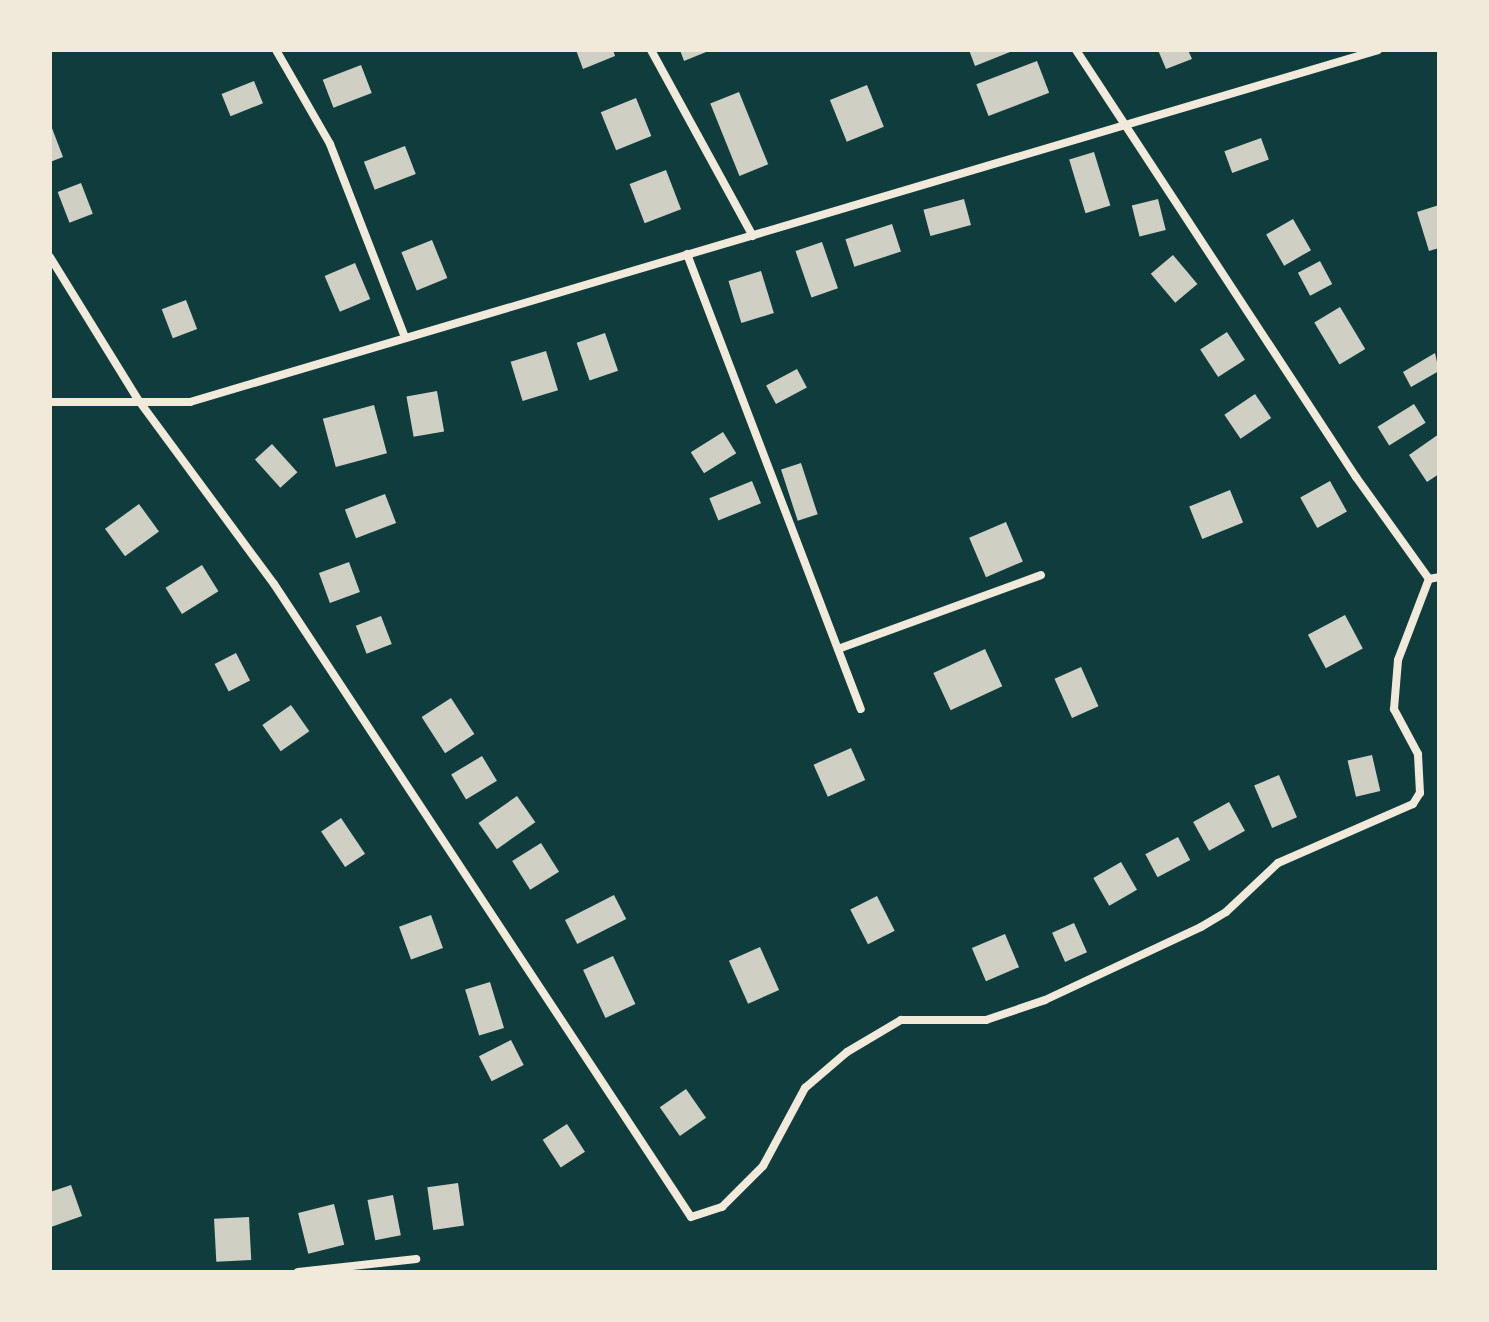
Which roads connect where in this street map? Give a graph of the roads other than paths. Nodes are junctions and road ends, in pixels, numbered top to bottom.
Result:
1 (276, 50) edge
2 (651, 50) edge
3 (1076, 50) edge
4 (1378, 50) edge
5 (1125, 125) junction
6 (753, 236) junction
7 (687, 254) junction
8 (50, 257) edge
9 (405, 337) junction
10 (139, 401) junction
11 (50, 402) edge
12 (1041, 575) dead end
13 (1434, 578) edge
14 (838, 649) junction
15 (861, 709) dead end
16 (416, 1259) dead end
17 (298, 1272) edge

1 - 9 street
2 - 6 street
3 - 5 street
4 - 5 street
5 - 6 street
5 - 13 street
6 - 7 street
7 - 9 street
7 - 14 street
8 - 10 street
9 - 10 street
10 - 11 street
10 - 13 street
12 - 14 street
14 - 15 street
16 - 17 street

